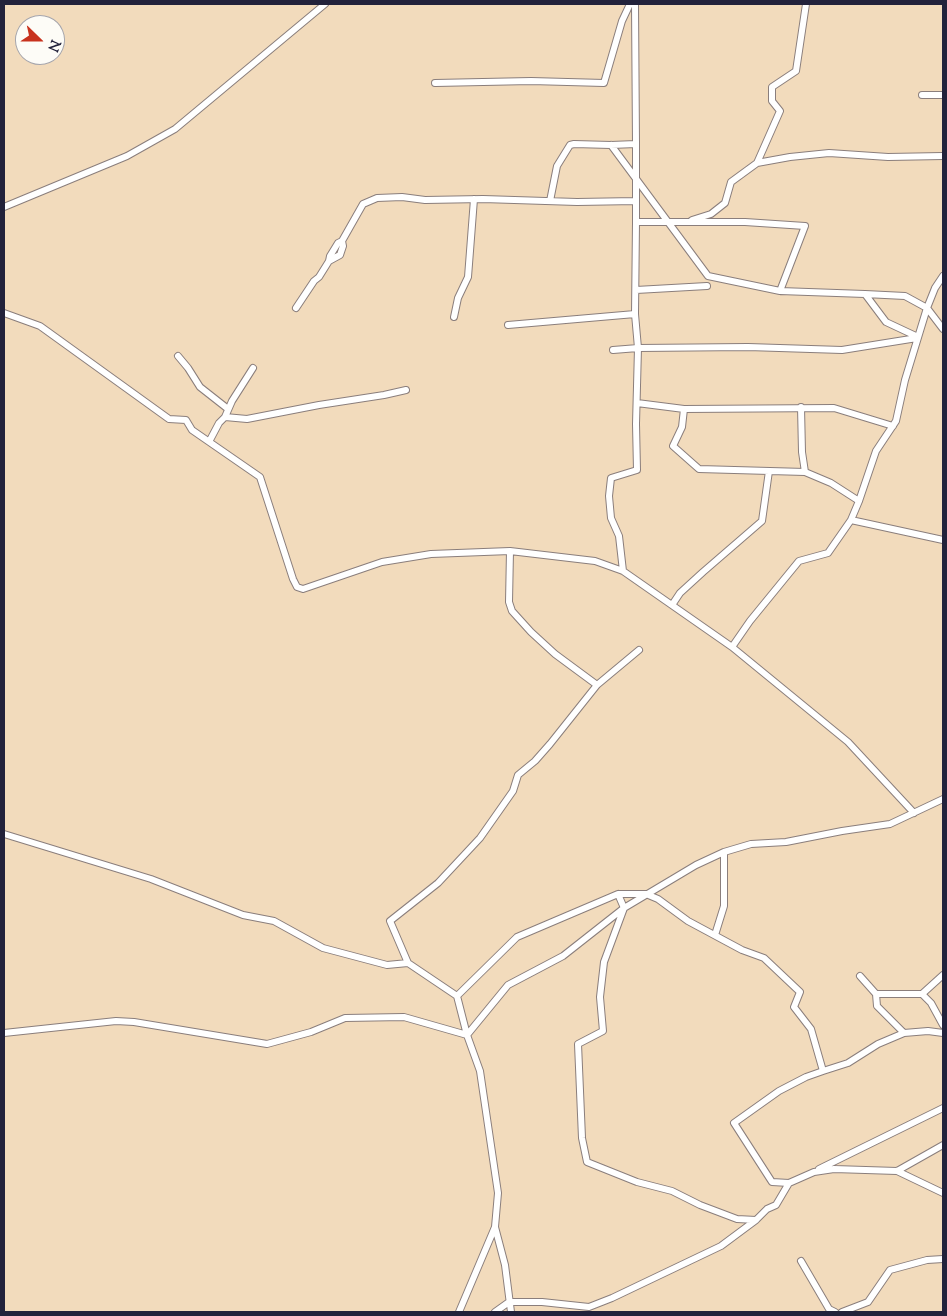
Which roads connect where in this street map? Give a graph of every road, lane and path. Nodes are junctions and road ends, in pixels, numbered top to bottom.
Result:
1 (325, 4) edge
2 (630, 4) edge
3 (635, 4) edge
4 (806, 4) edge
5 (435, 83) dead end
6 (922, 95) dead end
7 (943, 96) edge
8 (636, 144) junction
9 (612, 145) junction
10 (943, 156) edge
11 (757, 163) junction
12 (635, 177) junction
13 (474, 199) junction
14 (550, 201) junction
15 (636, 201) junction
16 (4, 207) edge
17 (668, 221) junction
18 (636, 222) junction
19 (686, 222) junction
20 (943, 276) edge
21 (707, 286) dead end
22 (636, 290) junction
23 (780, 291) junction
24 (865, 294) junction
25 (296, 308) dead end
26 (927, 308) junction
27 (4, 313) edge
28 (635, 314) junction
29 (454, 317) dead end
30 (508, 325) dead end
31 (943, 329) edge
32 (918, 337) junction
33 (638, 348) junction
34 (613, 350) dead end
35 (178, 356) dead end
36 (253, 368) dead end
37 (406, 390) dead end
38 (637, 403) junction
39 (800, 407) junction
40 (228, 409) junction
41 (684, 409) junction
42 (225, 417) junction
43 (893, 426) junction
44 (210, 440) junction
45 (769, 471) junction
46 (805, 472) junction
47 (859, 501) junction
48 (851, 520) junction
49 (943, 540) edge
50 (510, 551) junction
51 (624, 571) junction
52 (672, 605) junction
53 (732, 647) junction
54 (639, 650) dead end
55 (597, 685) junction
56 (943, 799) edge
57 (914, 813) junction
58 (4, 834) edge
59 (724, 852) junction
60 (618, 894) junction
61 (646, 894) junction
62 (624, 908) junction
63 (715, 935) junction
64 (408, 963) junction
65 (943, 975) edge
66 (860, 976) dead end
67 (876, 994) junction
68 (922, 994) junction
69 (457, 996) junction
70 (943, 1025) edge
71 (943, 1032) edge
72 (4, 1033) edge
73 (904, 1033) junction
74 (467, 1035) junction
75 (823, 1071) junction
76 (943, 1108) edge
77 (943, 1145) edge
78 (897, 1171) junction
79 (814, 1172) junction
80 (789, 1183) junction
81 (942, 1192) edge
82 (756, 1220) junction
83 (495, 1228) junction
84 (943, 1259) edge
85 (801, 1262) dead end
86 (509, 1302) junction
87 (459, 1312) edge
88 (494, 1312) edge
89 (511, 1312) edge
90 (836, 1312) edge
91 (842, 1312) edge

1 - 16 street
2 - 5 street
3 - 8 street
4 - 11 street
6 - 7 street
8 - 9 street
8 - 12 street
9 - 12 street
9 - 14 street
10 - 11 street
11 - 19 street
12 - 15 street
12 - 17 street
13 - 14 street
13 - 25 street
13 - 29 street
14 - 15 street
15 - 18 street
17 - 18 street
17 - 19 street
17 - 23 street
18 - 22 street
19 - 23 street
20 - 26 street
21 - 22 street
22 - 28 street
23 - 24 street
24 - 26 street
24 - 32 street
26 - 31 street
26 - 32 street
27 - 44 street
28 - 30 street
28 - 33 street
32 - 33 street
32 - 43 street
33 - 34 street
33 - 38 street
35 - 40 street
36 - 40 street
37 - 42 street
38 - 41 street
38 - 51 street
39 - 41 street
39 - 43 street
39 - 46 street
40 - 42 street
41 - 45 street
42 - 44 street
43 - 47 street
44 - 50 street
45 - 46 street
45 - 52 street
46 - 47 street
47 - 48 street
48 - 49 street
48 - 53 street
50 - 51 street
50 - 55 street
51 - 52 street
52 - 53 street
53 - 57 street
54 - 55 street
55 - 64 street
56 - 57 street
57 - 59 street
58 - 64 street
59 - 61 street
59 - 63 street
60 - 61 street
60 - 62 street
60 - 69 street
61 - 62 street
61 - 63 street
62 - 74 street
62 - 82 street
63 - 75 street
64 - 69 street
65 - 68 street
66 - 67 street
67 - 68 street
67 - 73 street
68 - 70 street
69 - 74 street
71 - 73 street
72 - 74 street
73 - 75 street
74 - 83 street
75 - 80 street
76 - 79 street
77 - 78 street
78 - 79 street
78 - 81 street
79 - 80 street
80 - 82 street
82 - 86 street
83 - 86 street
83 - 87 street
84 - 91 street
85 - 90 street
86 - 88 street
86 - 89 street

